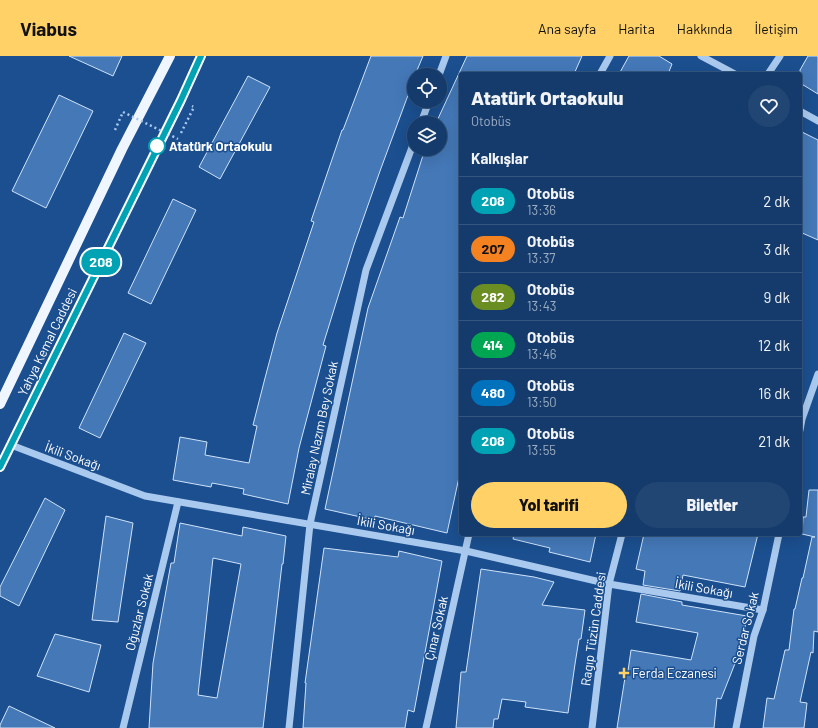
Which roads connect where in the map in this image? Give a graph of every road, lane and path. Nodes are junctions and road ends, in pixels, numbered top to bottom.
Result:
1 (170, 56) edge
2 (201, 56) edge
3 (446, 56) edge
4 (610, 56) edge
5 (702, 56) edge
6 (780, 56) edge
7 (442, 68) edge
8 (601, 72) edge
9 (731, 72) edge
10 (769, 72) edge
11 (194, 107) dead end
12 (802, 111) edge
13 (818, 121) edge
14 (112, 136) dead end
15 (409, 156) edge
16 (818, 374) edge
17 (0, 404) edge
18 (802, 419) edge
19 (11, 445) junction
20 (0, 467) edge
21 (178, 502) junction
22 (310, 524) junction
23 (469, 536) edge
24 (621, 536) edge
25 (779, 536) edge
26 (466, 551) junction
27 (609, 584) junction
28 (763, 610) junction
29 (123, 728) edge
30 (289, 728) edge
31 (426, 728) edge
32 (592, 728) edge
33 (736, 728) edge

1 - 17 main road, Yahya Kemal Caddesi
2 - 19 main road, Yahya Kemal Caddesi
3 - 7 street
4 - 8 street
5 - 9 street
6 - 10 street
11 - 14 path, bridge
12 - 13 street
15 - 22 street, Miralay Nazım Bey Sokak
16 - 18 street
19 - 20 main road, Yahya Kemal Caddesi
19 - 21 street, İkili Sokağı
21 - 22 street, İkili Sokağı
21 - 29 street, Oğuzlar Sokak
22 - 26 street, İkili Sokağı
22 - 30 street, Miralay Nazım Bey Sokak
23 - 26 street, Çınar Sokak
24 - 27 street, Ragıp Tüzün Caddesi
25 - 28 street, Serdar Sokak
26 - 27 street, İkili Sokağı
26 - 31 street, Çınar Sokak
27 - 28 street, İkili Sokağı
27 - 32 street, Ragıp Tüzün Caddesi
28 - 33 street, Serdar Sokak

